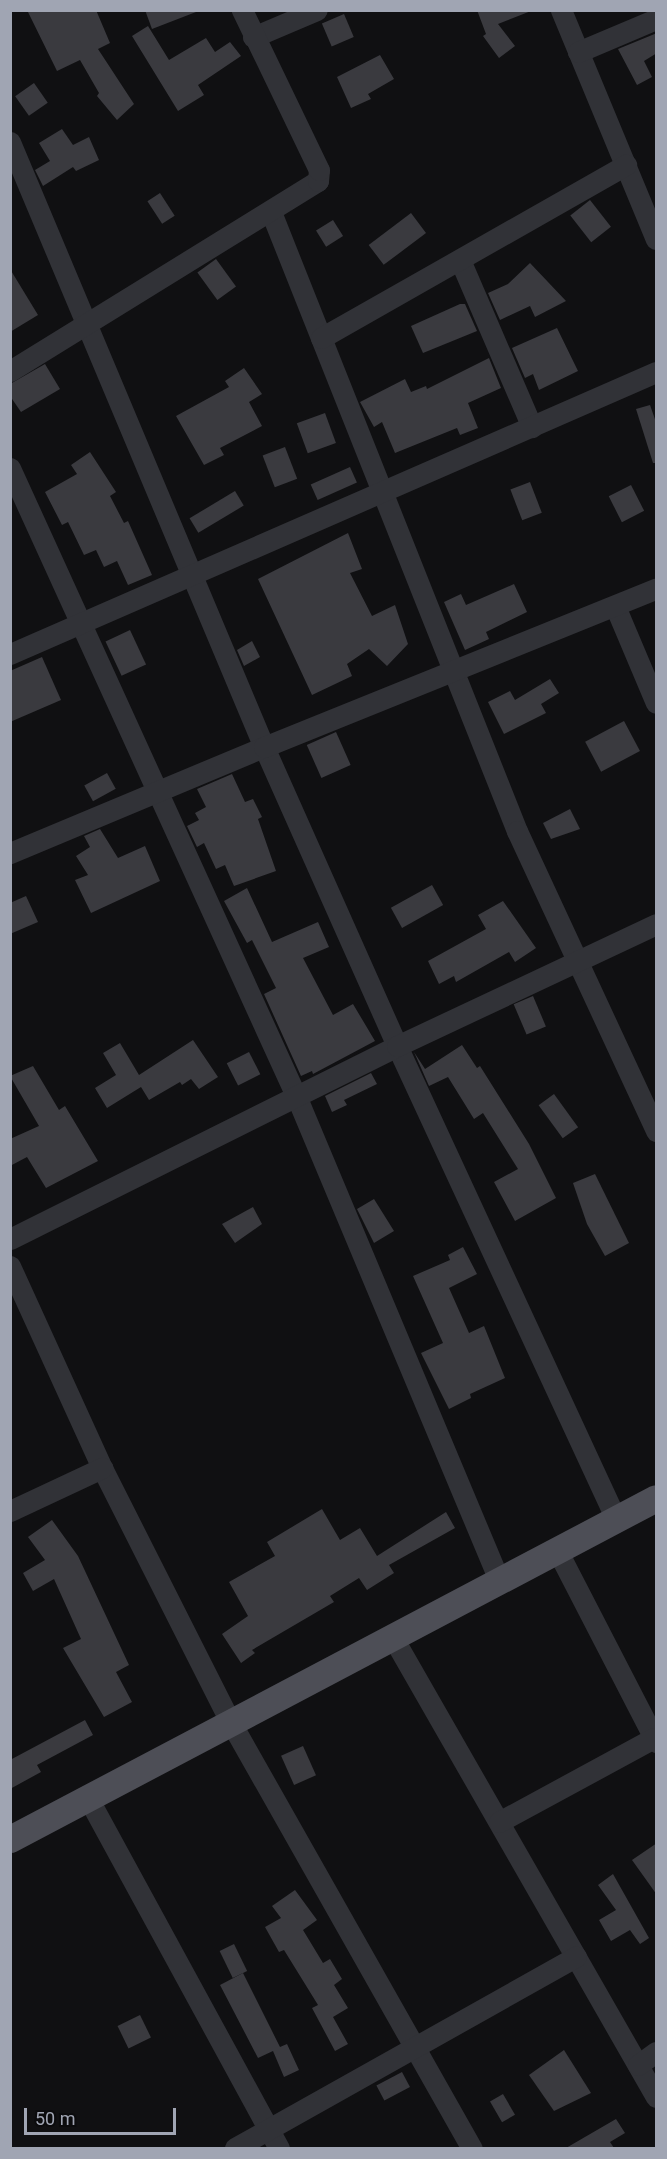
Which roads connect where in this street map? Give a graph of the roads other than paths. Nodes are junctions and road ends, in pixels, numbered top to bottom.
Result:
1 (242, 10) edge
2 (317, 10) edge
3 (561, 10) edge
4 (657, 19) edge
5 (253, 37) junction
6 (578, 52) junction
7 (10, 142) edge
8 (626, 165) junction
9 (271, 212) junction
10 (657, 240) edge
11 (460, 260) junction
12 (84, 326) junction
13 (321, 338) junction
14 (10, 371) edge
15 (657, 372) edge
16 (532, 427) junction
17 (10, 468) edge
18 (380, 492) junction
19 (191, 574) junction
20 (657, 590) edge
21 (615, 606) junction
22 (81, 623) junction
23 (10, 654) edge
24 (452, 670) junction
25 (657, 703) edge
26 (264, 747) junction
27 (159, 790) junction
28 (10, 853) edge
29 (657, 924) edge
30 (576, 963) junction
31 (397, 1046) junction
32 (297, 1098) junction
33 (657, 1131) edge
34 (10, 1239) edge
35 (10, 1266) edge
36 (102, 1468) junction
37 (657, 1498) edge
38 (10, 1511) edge
39 (616, 1520) junction
40 (557, 1550) junction
41 (499, 1580) junction
42 (392, 1636) junction
43 (230, 1721) junction
44 (655, 1740) edge
45 (88, 1798) junction
46 (499, 1822) junction
47 (10, 1839) edge
48 (576, 1957) junction
49 (416, 2050) junction
50 (657, 2052) edge
51 (638, 2065) junction
52 (657, 2097) edge
53 (274, 2139) edge
54 (235, 2148) edge
55 (472, 2148) edge

1 - 5 street
2 - 5 street
3 - 6 street
4 - 6 street
5 - 9 street
6 - 8 street
7 - 12 street
8 - 10 street
8 - 11 street
9 - 12 street
9 - 13 street
11 - 13 street
11 - 16 street
12 - 14 street
12 - 19 street
13 - 18 street
15 - 16 street
16 - 18 street
17 - 22 street
18 - 19 street
18 - 24 street
19 - 22 street
19 - 26 street
20 - 21 street
21 - 24 street
21 - 25 street
22 - 23 street
22 - 27 street
24 - 26 street
24 - 30 street
26 - 27 street
26 - 31 street
27 - 28 street
27 - 32 street
29 - 30 street
30 - 31 street
30 - 33 street
31 - 32 street
31 - 39 street
32 - 34 street
32 - 41 street
35 - 36 street
36 - 38 street
36 - 43 street
37 - 39 main road
39 - 40 main road
40 - 41 main road
40 - 44 street
41 - 42 main road
42 - 43 main road
42 - 46 street
43 - 45 main road
43 - 49 street
44 - 46 street
45 - 47 main road
45 - 53 street
46 - 48 street
48 - 49 street
48 - 51 street
49 - 53 street
49 - 55 street
50 - 51 street
51 - 52 street
53 - 54 street

